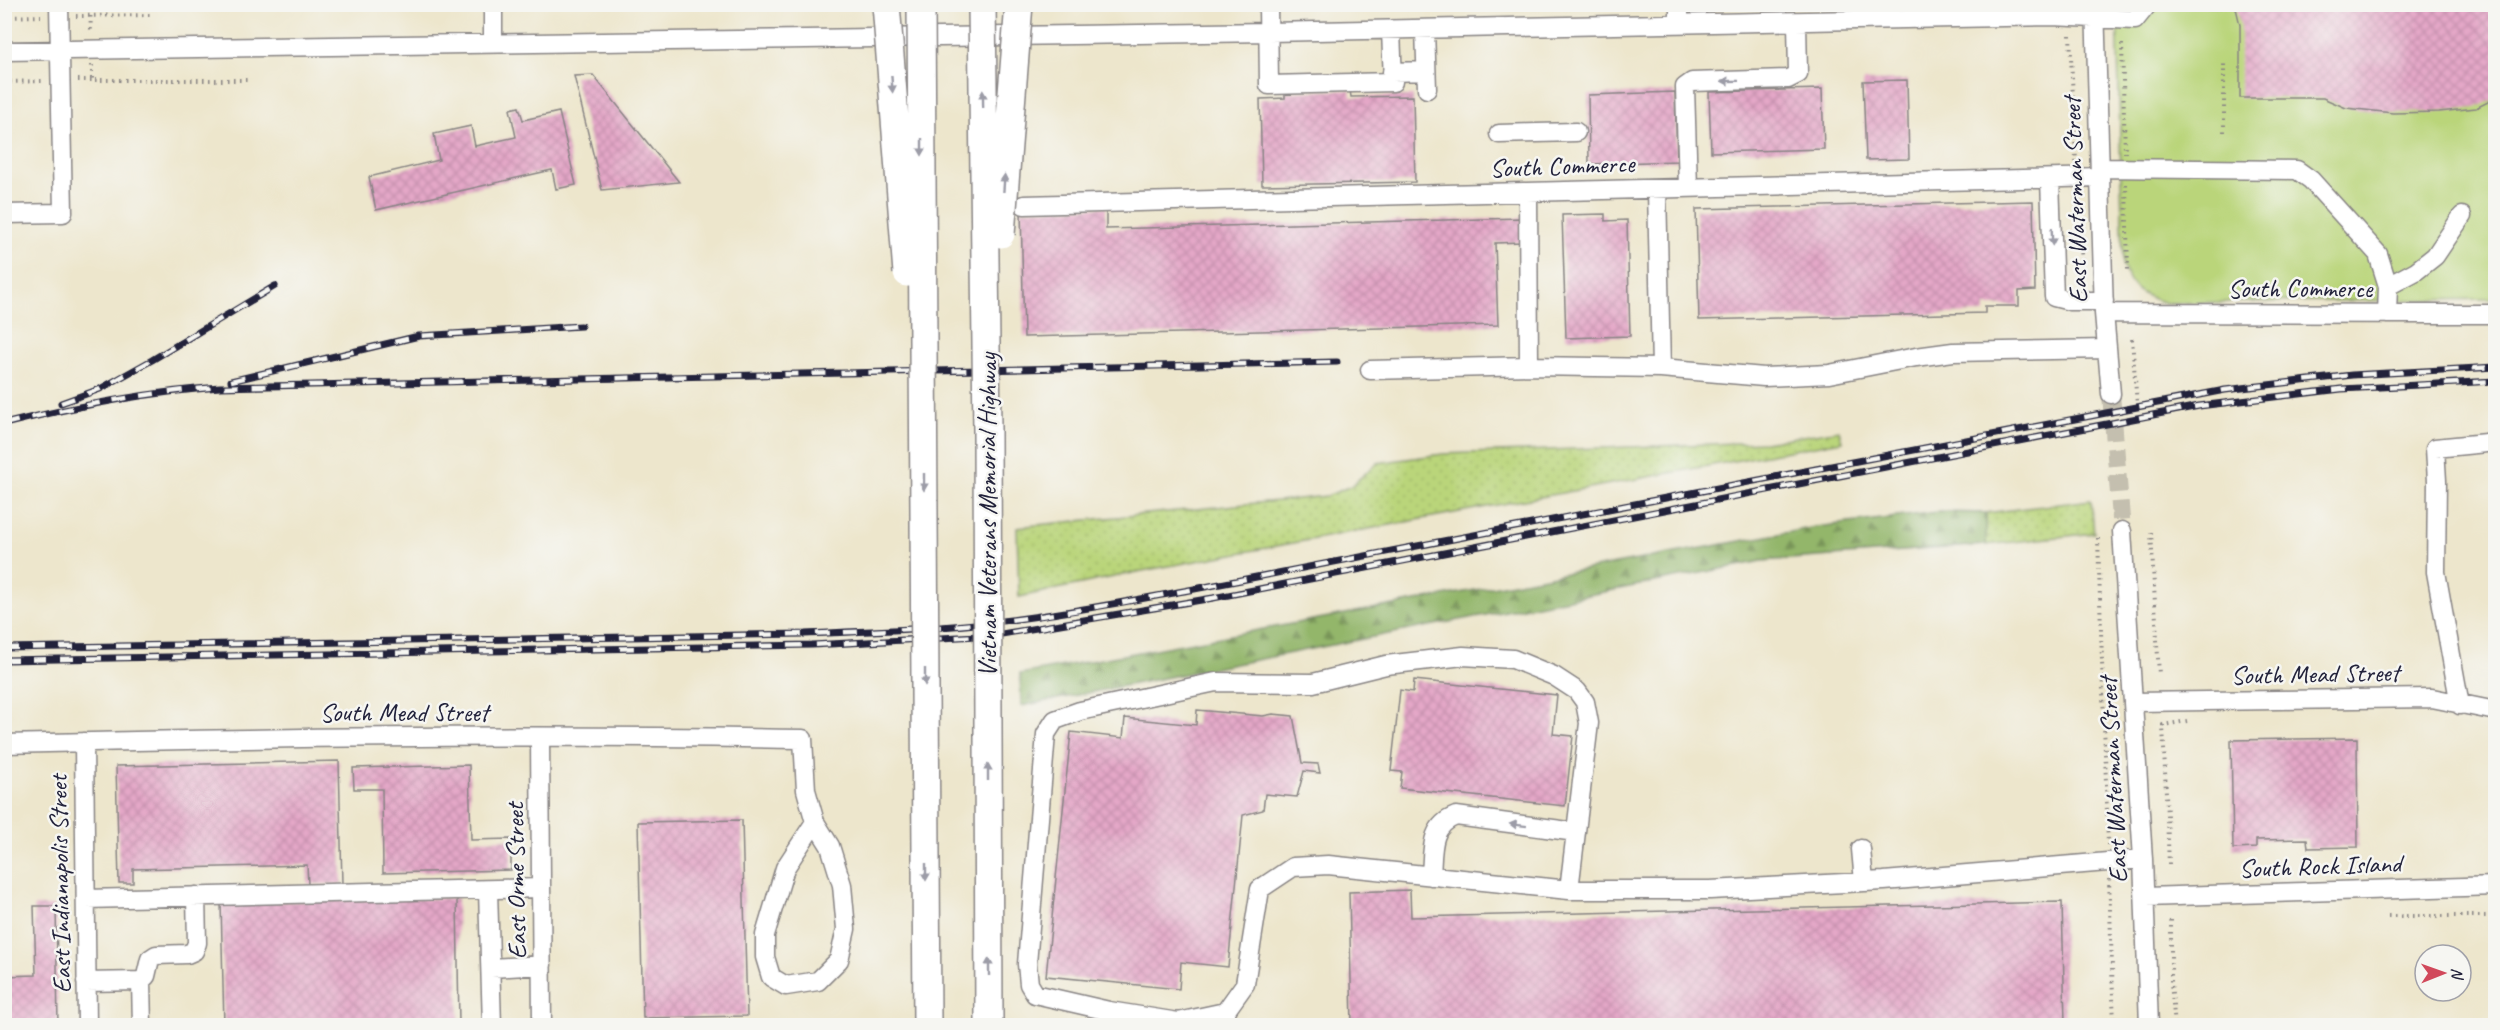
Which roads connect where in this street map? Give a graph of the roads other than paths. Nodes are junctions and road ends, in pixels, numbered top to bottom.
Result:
1 (59, 4) edge
2 (493, 4) edge
3 (886, 4) edge
4 (921, 4) edge
5 (982, 4) edge
6 (1019, 4) edge
7 (1268, 4) edge
8 (1679, 4) edge
9 (2148, 4) edge
10 (2095, 11) edge
11 (1797, 22) junction
12 (1679, 24) junction
13 (1425, 29) junction
14 (1391, 30) junction
15 (1269, 32) junction
16 (494, 44) junction
17 (4, 51) edge
18 (60, 51) junction
19 (1392, 72) junction
20 (1576, 132) dead end
21 (1499, 134) dead end
22 (2100, 173) junction
23 (2050, 179) junction
24 (1688, 188) junction
25 (1657, 189) junction
26 (1528, 192) junction
27 (1024, 205) dead end
28 (4, 214) edge
29 (2462, 216) dead end
30 (2388, 286) junction
31 (2104, 307) junction
32 (2388, 314) junction
33 (2496, 314) edge
34 (2107, 349) junction
35 (1529, 366) junction
36 (1661, 368) junction
37 (1370, 369) dead end
38 (2111, 394) tunnel mouth
39 (924, 424) junction
40 (987, 430) junction
41 (2496, 442) edge
42 (2122, 531) tunnel mouth
43 (2134, 702) junction
44 (2460, 705) junction
45 (2496, 711) edge
46 (540, 737) junction
47 (84, 742) junction
48 (4, 744) edge
49 (815, 822) junction
50 (1576, 832) junction
51 (1861, 849) dead end
52 (2143, 859) junction
53 (1431, 876) junction
54 (1864, 882) junction
55 (2496, 886) edge
56 (541, 888) junction
57 (488, 890) junction
58 (1569, 890) junction
59 (195, 896) junction
60 (2145, 897) junction
61 (86, 899) junction
62 (542, 965) junction
63 (491, 968) junction
64 (141, 981) junction
65 (86, 982) junction
66 (87, 1026) edge
67 (142, 1026) edge
68 (492, 1026) edge
69 (542, 1026) edge
70 (927, 1026) edge
71 (989, 1026) edge
72 (2150, 1026) edge

1 - 18 street
2 - 16 street
3 -> 39 highway, bridge
4 -> 39 highway, bridge
40 -> 5 highway, Vietnam Veterans Memorial Highway, bridge
40 -> 6 highway, bridge
7 - 15 street
8 - 12 street
9 - 10 street
10 - 11 street
10 - 22 street, East Waterman Street
11 - 12 street
11 -> 24 street
12 - 13 street
13 - 14 street
13 - 19 street
14 - 15 street
14 - 19 street
15 - 16 street
15 - 19 street
16 - 18 street
17 - 18 street
18 - 28 street
20 - 21 street
22 - 23 street, South Commerce
22 - 30 street, South Commerce
22 - 31 street, East Waterman Street
23 - 24 street, South Commerce
23 -> 31 street, South Commerce
24 - 25 street, South Commerce
25 - 26 street, South Commerce
25 - 36 street
26 - 27 street, South Commerce
26 - 35 street
29 - 30 street
30 - 32 street, South Commerce
31 - 32 street, South Commerce
31 - 34 street, East Waterman Street
32 - 33 street, South Commerce
34 - 36 street
34 - 38 street, East Waterman Street
35 - 36 street
35 - 37 street
39 -> 70 highway, bridge
71 -> 40 highway, Vietnam Veterans Memorial Highway, bridge
41 - 44 street
42 - 43 street, East Waterman Street
43 - 44 street, South Mead Street
43 - 52 street, East Waterman Street
44 - 45 street, South Mead Street
46 - 47 street, South Mead Street
46 - 49 street, South Mead Street
46 - 56 street, East Orme Street
47 - 48 street, South Mead Street
47 - 61 street, East Indianapolis Street
49 - 49 street
50 -> 53 street
50 - 53 street
50 - 58 street
51 - 54 street
52 - 54 street
52 - 60 street, East Waterman Street
53 - 58 street
54 - 58 street
55 - 60 street, South Rock Island
56 - 57 street
56 - 62 street, East Orme Street
57 - 59 street
57 - 63 street
59 - 61 street
59 - 64 street
60 - 72 street, East Waterman Street
61 - 65 street, East Indianapolis Street
62 - 63 street
62 - 69 street, East Orme Street
63 - 68 street
64 - 65 street
64 - 67 street
65 - 66 street, East Indianapolis Street

